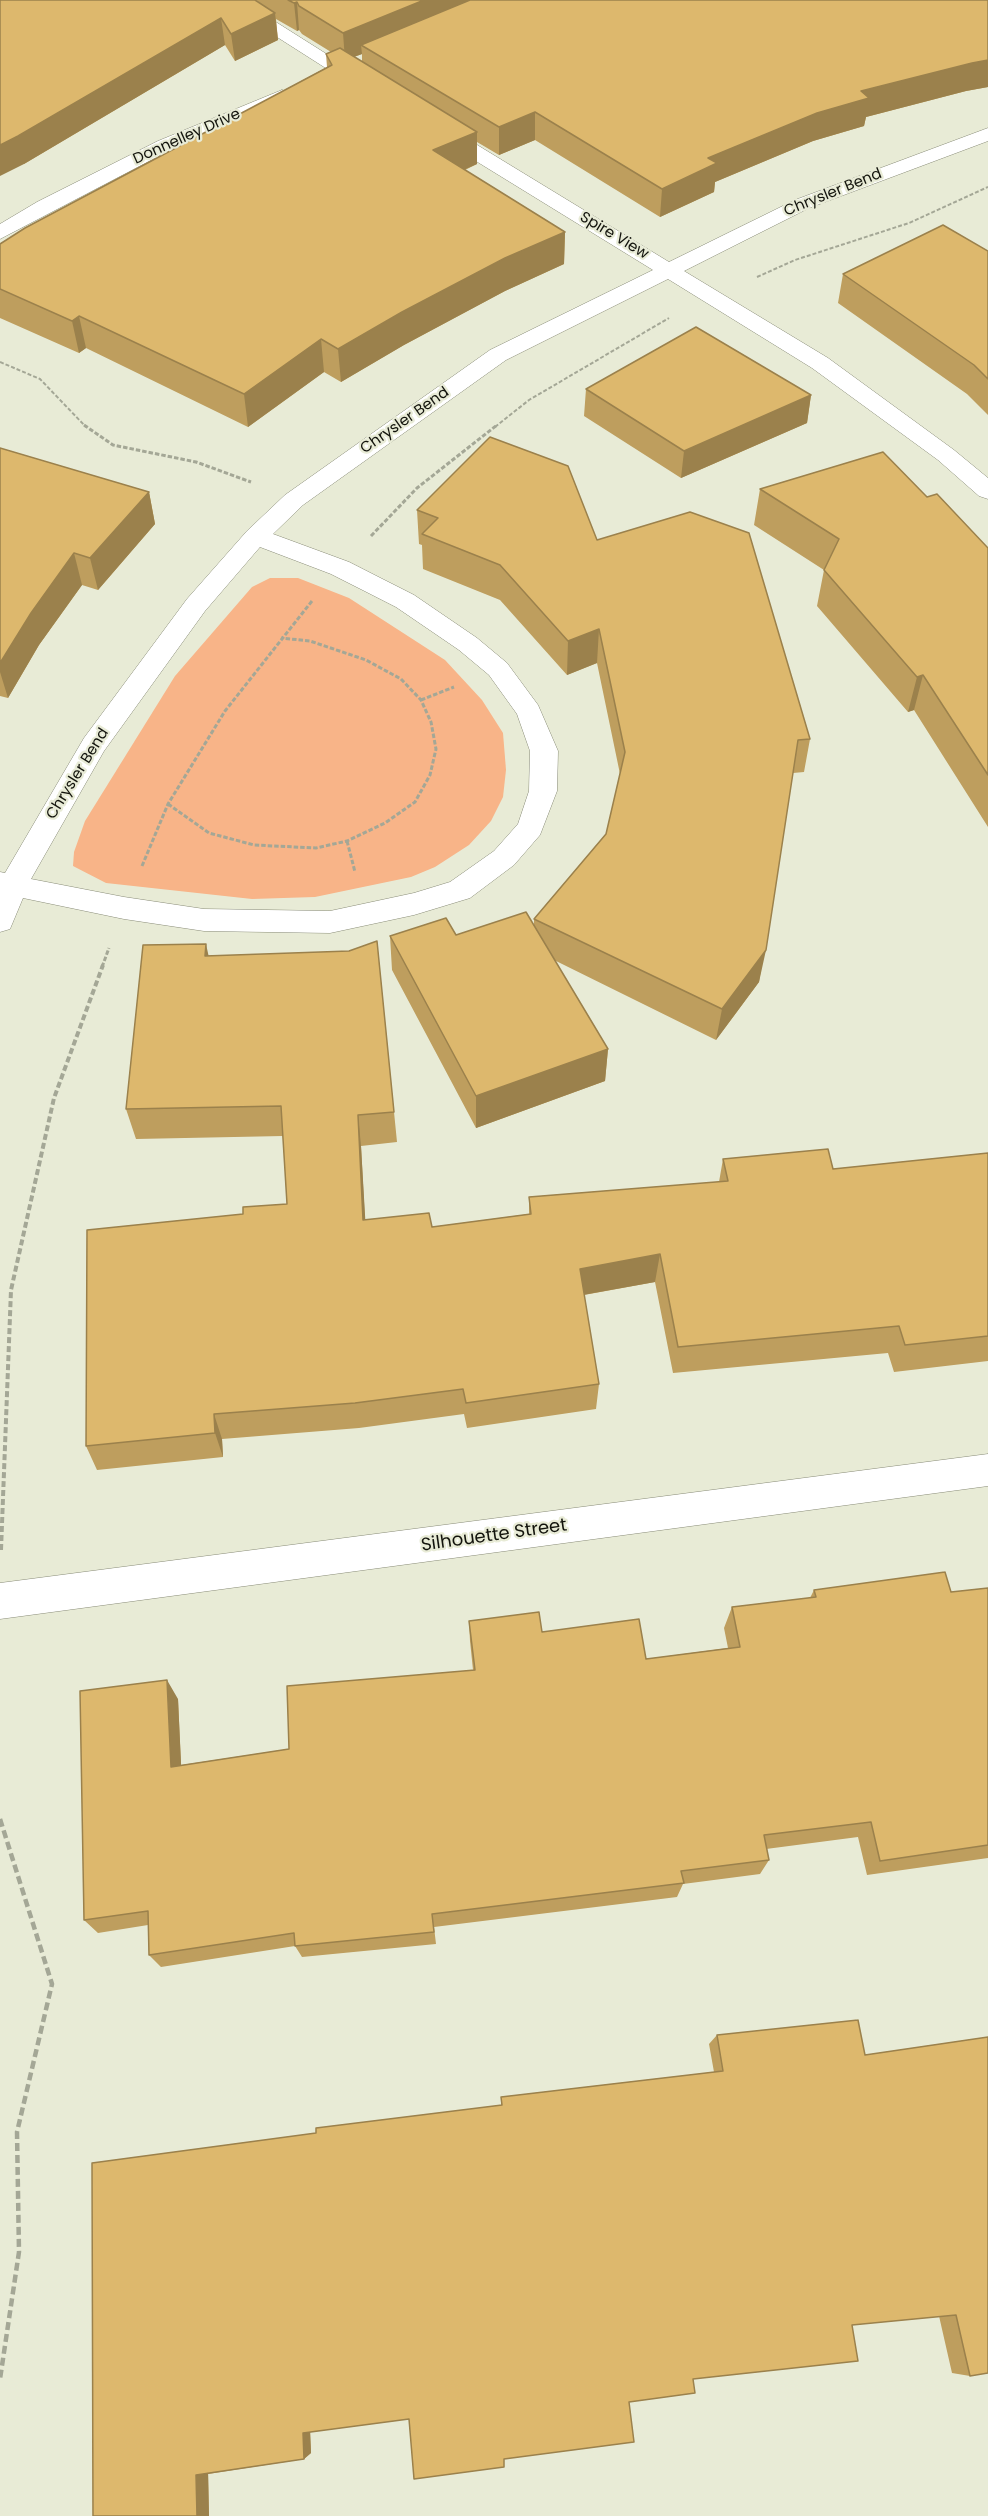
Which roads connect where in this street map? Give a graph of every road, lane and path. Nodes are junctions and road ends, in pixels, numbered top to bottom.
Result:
1 (228, 0) edge
2 (351, 67) junction
3 (321, 79) edge
4 (301, 88) edge
5 (384, 97) edge
6 (424, 121) edge
7 (988, 134) edge
8 (988, 187) edge
9 (0, 232) edge
10 (668, 269) junction
11 (752, 279) dead end
12 (675, 315) dead end
13 (0, 362) edge
14 (254, 483) dead end
15 (988, 491) edge
16 (256, 537) junction
17 (340, 568) junction
18 (281, 638) junction
19 (168, 804) junction
20 (7, 884) edge
21 (124, 908) junction
22 (0, 921) edge
23 (988, 1470) edge
24 (1, 1550) edge
25 (0, 1601) edge
26 (0, 1819) edge
27 (0, 2379) edge

1 - 2 street
2 - 3 street
2 - 5 street
4 - 9 street, Donnelley Drive
6 - 10 street, Spire View
7 - 10 street, Chrysler Bend
8 - 11 path
10 - 15 street, Spire View
10 - 16 street, Chrysler Bend
12 - 17 path
13 - 14 path
16 - 17 street
16 - 20 street, Chrysler Bend
17 - 18 path
17 - 21 street
18 - 19 path
18 - 19 path
19 - 21 path
20 - 21 street
20 - 22 street, Chrysler Bend
21 - 24 path
23 - 25 street, Silhouette Street
26 - 27 path

